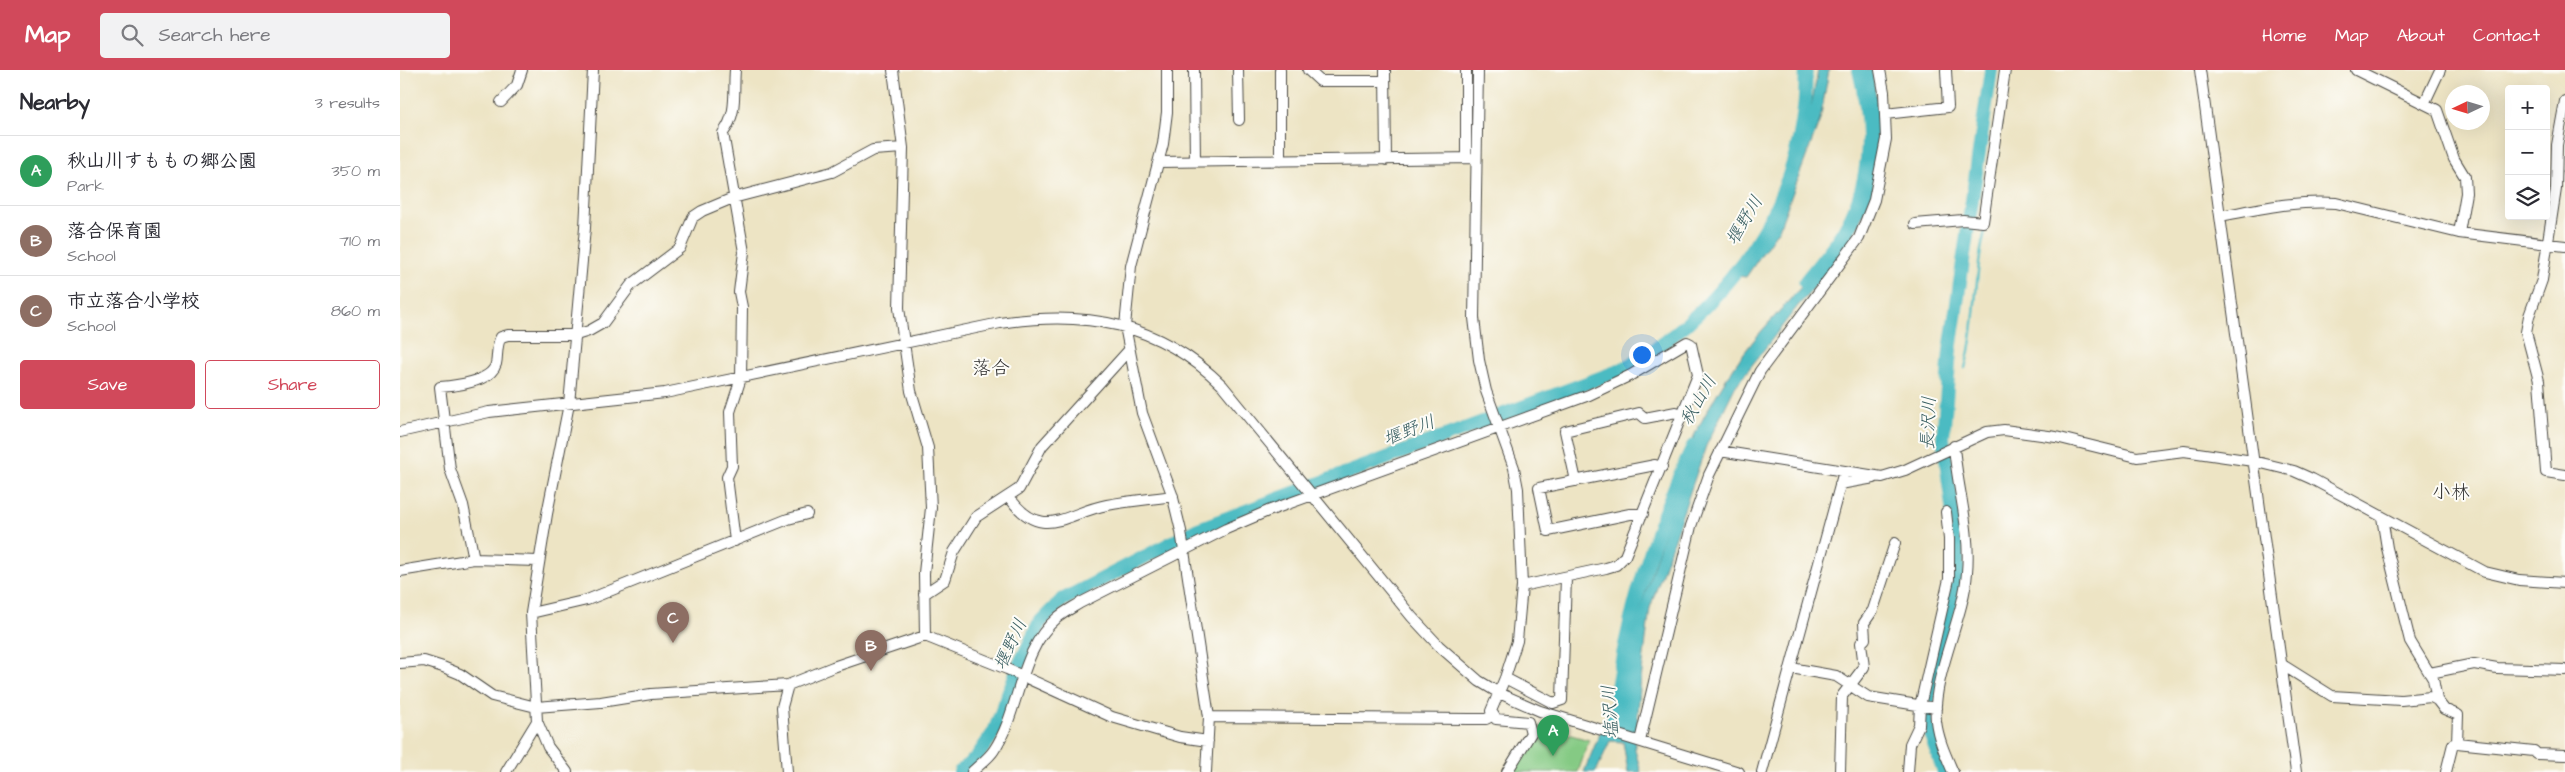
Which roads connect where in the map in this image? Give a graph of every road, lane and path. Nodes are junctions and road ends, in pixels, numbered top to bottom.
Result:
1 (522, 70) edge
2 (593, 70) edge
3 (735, 70) edge
4 (893, 70) edge
5 (1167, 70) edge
6 (1194, 70) edge
7 (1238, 70) edge
8 (1280, 70) edge
9 (1308, 70) edge
10 (1385, 70) edge
11 (1466, 70) edge
12 (1478, 70) edge
13 (1880, 70) edge
14 (1946, 70) edge
15 (2005, 70) edge
16 (2200, 70) edge
17 (2356, 70) edge
18 (2440, 70) edge
19 (1385, 81) junction
20 (2565, 101) edge
21 (501, 102) dead end
22 (2425, 102) junction
23 (1885, 114) junction
24 (1239, 120) dead end
25 (903, 148) junction
26 (1471, 158) junction
27 (1386, 160) junction
28 (1280, 161) junction
29 (1159, 162) junction
30 (1195, 162) junction
31 (733, 198) junction
32 (2220, 216) junction
33 (1915, 224) dead end
34 (2459, 234) junction
35 (2546, 245) junction
36 (2565, 246) edge
37 (1125, 326) junction
38 (576, 335) junction
39 (906, 343) junction
40 (1129, 350) junction
41 (741, 378) junction
42 (569, 404) junction
43 (1683, 414) junction
44 (445, 421) junction
45 (1498, 427) junction
46 (400, 432) edge
47 (1953, 446) junction
48 (1720, 451) junction
49 (2253, 460) junction
50 (1662, 467) junction
51 (1844, 471) junction
52 (2565, 475) edge
53 (1882, 477) junction
54 (1576, 481) junction
55 (1840, 484) junction
56 (1312, 494) junction
57 (1009, 496) junction
58 (1172, 496) junction
59 (1946, 512) dead end
60 (807, 514) dead end
61 (1643, 514) junction
62 (2382, 517) junction
63 (734, 542) junction
64 (1895, 543) dead end
65 (1183, 548) junction
66 (474, 559) junction
67 (538, 562) junction
68 (400, 571) edge
69 (1566, 577) junction
70 (2565, 583) edge
71 (1522, 586) junction
72 (924, 594) junction
73 (531, 614) junction
74 (925, 636) junction
75 (400, 663) edge
76 (2282, 664) junction
77 (1791, 668) junction
78 (2565, 670) edge
79 (2430, 673) junction
80 (1024, 676) junction
81 (1505, 678) junction
82 (1849, 684) junction
83 (788, 685) junction
84 (1499, 693) junction
85 (2437, 700) junction
86 (1921, 706) junction
87 (536, 707) junction
88 (1935, 708) junction
89 (1492, 716) junction
90 (1209, 717) junction
91 (537, 721) junction
92 (1208, 741) junction
93 (1639, 741) junction
94 (2457, 743) junction
95 (2565, 755) edge
96 (506, 772) edge
97 (567, 772) edge
98 (786, 772) edge
99 (972, 772) edge
100 (1206, 772) edge
101 (1507, 772) edge
102 (1739, 772) edge
103 (1762, 772) edge
104 (1840, 772) edge
105 (1908, 772) edge
106 (1953, 772) edge
107 (2296, 772) edge
108 (2446, 772) edge

1 - 21 street
2 - 38 street
3 - 31 street
4 - 25 street
5 - 29 street
6 - 30 street
7 - 24 street
8 - 28 street
9 - 19 street
10 - 19 street
11 - 26 street
12 - 26 street
13 - 23 street
14 - 23 street
15 - 33 street
16 - 32 street
17 - 22 street
18 - 22 street
19 - 27 street
20 - 35 street
22 - 34 street
23 - 48 street
25 - 31 street
25 - 39 street
26 - 27 street
26 - 45 street
27 - 28 street
28 - 30 street
29 - 30 street
29 - 37 street
31 - 38 street
31 - 41 street
32 - 34 street
32 - 49 street
34 - 35 street
35 - 36 street
35 - 52 street
37 - 39 street
37 - 40 street
37 - 56 street
38 - 42 street
38 - 44 street
39 - 41 street
39 - 72 street
40 - 57 street
40 - 58 street
41 - 42 street
41 - 63 street
42 - 44 street
42 - 67 street
43 - 45 street
43 - 50 street
43 - 54 street
44 - 46 street
44 - 66 street
45 - 56 street
45 - 71 street
47 - 49 street
47 - 53 street
47 - 88 street
48 - 51 street
48 - 93 street
49 - 62 street
49 - 76 street
50 - 54 street
50 - 61 street
51 - 53 street
51 - 55 street
53 - 55 street
54 - 61 street
55 - 77 street
56 - 65 street
56 - 84 street
57 - 58 street
57 - 72 street
58 - 65 street
59 - 86 street
60 - 63 street
61 - 69 street
62 - 70 street
62 - 79 street
63 - 73 street
64 - 82 street
65 - 80 street
65 - 90 street
66 - 67 street
66 - 68 street
67 - 73 street
69 - 71 street
69 - 81 street
71 - 81 street
72 - 74 street
73 - 87 street
74 - 80 street
74 - 83 street
75 - 87 street
76 - 85 street
76 - 107 street
77 - 82 street
77 - 103 street
78 - 79 street
79 - 85 street
80 - 92 street
80 - 99 street
81 - 84 street
82 - 86 street
82 - 104 street
83 - 87 street
83 - 98 street
84 - 89 street
84 - 93 street
85 - 94 street
86 - 88 street
86 - 105 street
87 - 91 street
88 - 106 street
89 - 90 street
89 - 101 street
90 - 92 street
91 - 96 street
91 - 97 street
92 - 100 street
93 - 102 street
94 - 95 street
94 - 108 street

